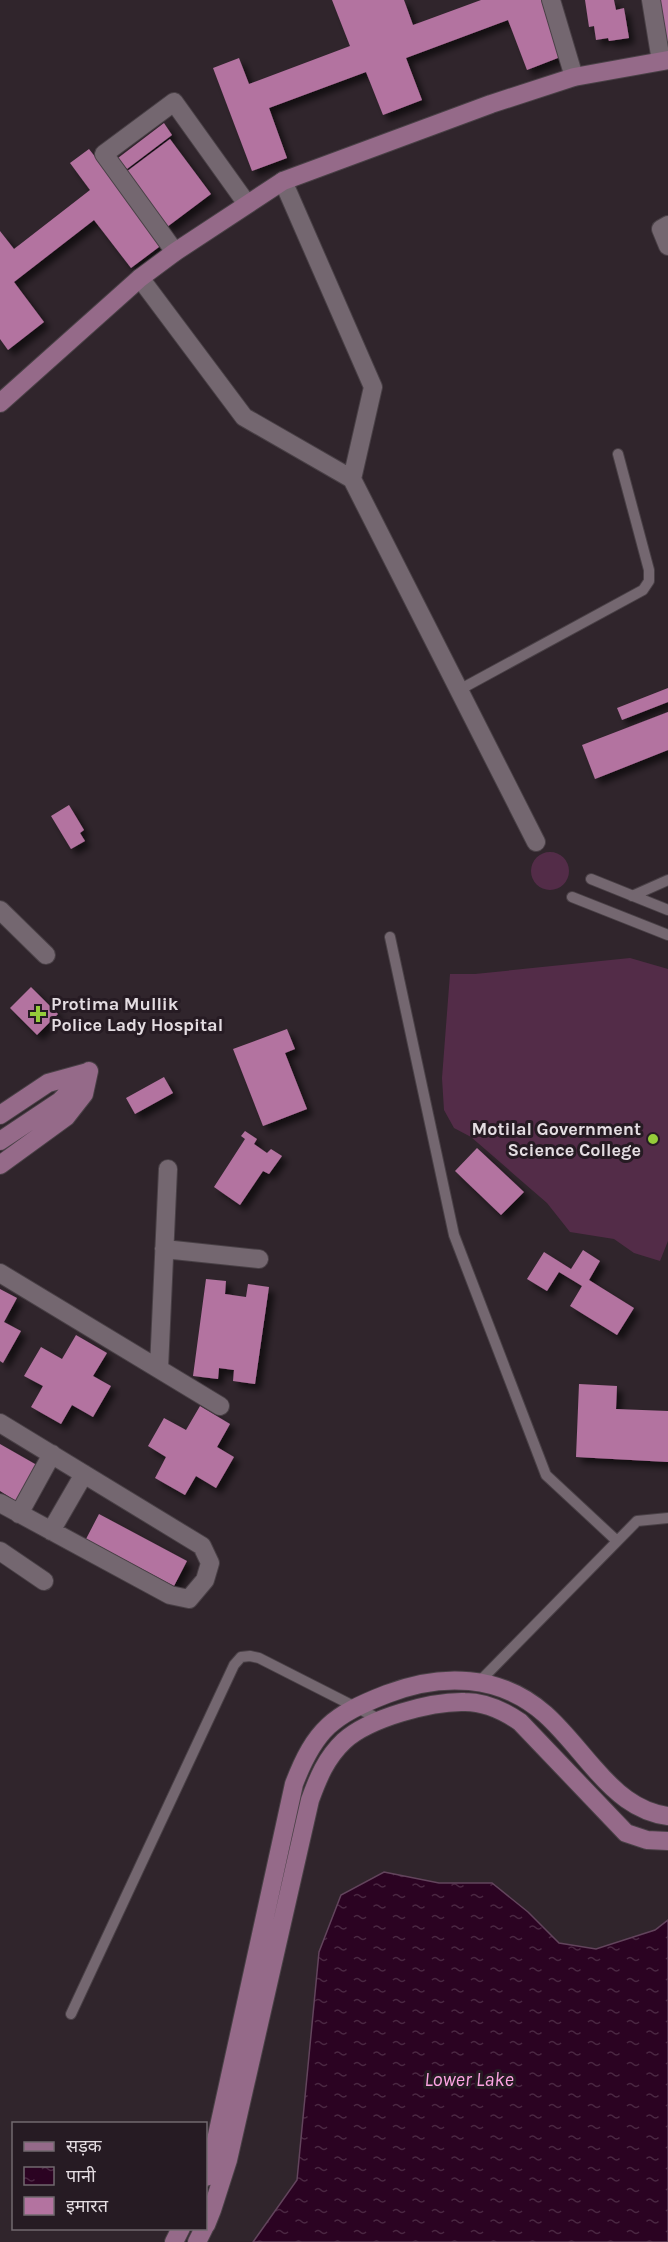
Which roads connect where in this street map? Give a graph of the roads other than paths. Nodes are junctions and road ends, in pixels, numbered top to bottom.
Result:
1 (551, 0) edge
2 (651, 0) edge
3 (664, 61) edge
4 (574, 77) junction
5 (283, 181) junction
6 (247, 204) junction
7 (668, 225) edge
8 (668, 246) edge
9 (175, 252) junction
10 (140, 278) junction
11 (0, 403) edge
12 (618, 454) dead end
13 (351, 479) junction
14 (459, 690) junction
15 (536, 842) dead end
16 (591, 879) dead end
17 (668, 880) edge
18 (632, 896) junction
19 (572, 897) dead end
20 (0, 910) edge
21 (668, 910) edge
22 (668, 935) edge
23 (390, 937) dead end
24 (46, 955) dead end
25 (89, 1071) junction
26 (37, 1089) junction
27 (0, 1097) edge
28 (0, 1115) edge
29 (0, 1141) edge
30 (0, 1165) edge
31 (168, 1169) dead end
32 (164, 1250) junction
33 (260, 1259) dead end
34 (0, 1273) edge
35 (159, 1368) junction
36 (220, 1406) dead end
37 (0, 1423) edge
38 (52, 1454) junction
39 (84, 1474) junction
40 (0, 1503) edge
41 (19, 1514) junction
42 (668, 1518) edge
43 (51, 1531) junction
44 (617, 1541) junction
45 (0, 1551) edge
46 (44, 1581) dead end
47 (479, 1682) junction
48 (354, 1707) junction
49 (382, 1720) junction
50 (668, 1816) edge
51 (668, 1841) edge
52 (71, 2014) dead end
53 (207, 2174) edge
54 (207, 2223) edge

1 - 4 street
2 - 3 street
3 - 4 street
4 - 5 street
5 - 6 street
5 - 13 street
6 - 9 street
6 - 9 street
7 - 8 street
9 - 10 street
10 - 11 street
10 - 13 street
12 - 14 lane
13 - 14 street
14 - 15 street
16 - 18 lane
17 - 18 lane
18 - 21 lane
19 - 22 lane
20 - 24 street
23 - 44 lane
25 - 26 street
25 - 29 street
25 - 30 street
26 - 27 street
26 - 28 street
31 - 32 street
32 - 33 street
32 - 35 street
34 - 35 street
35 - 36 street
37 - 38 street
38 - 39 street
38 - 41 street
39 - 43 street
39 - 43 street
40 - 41 street
41 - 43 street
42 - 44 lane
44 - 47 lane
45 - 46 street
47 - 48 street
47 - 50 street
48 - 49 lane
48 - 52 lane
48 - 53 street
49 - 51 street
49 - 54 street

